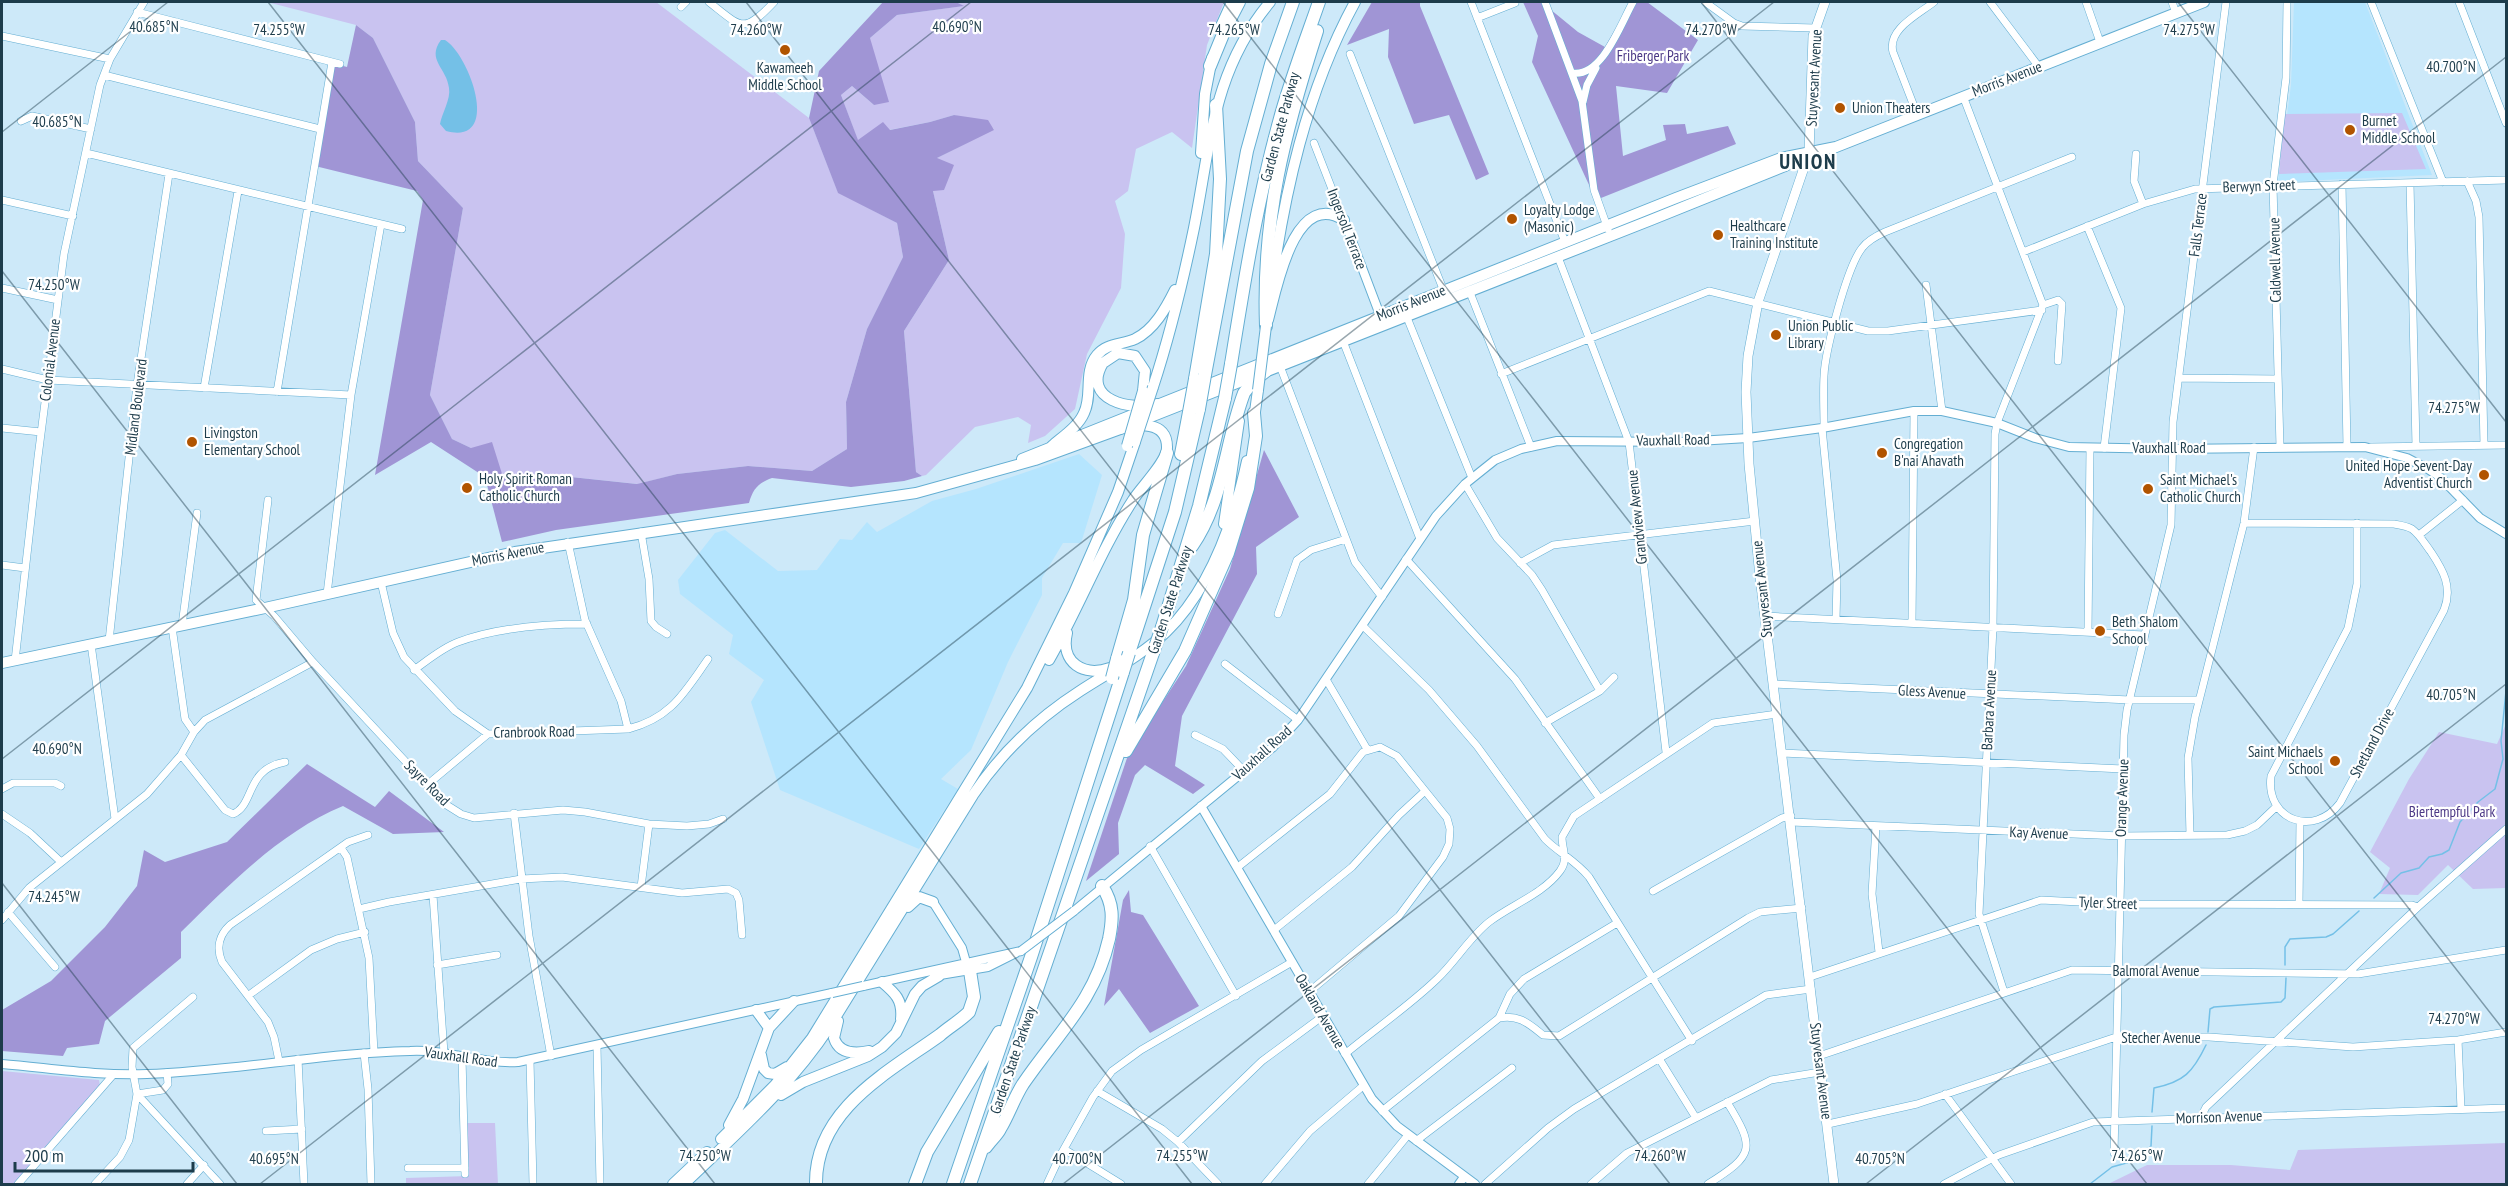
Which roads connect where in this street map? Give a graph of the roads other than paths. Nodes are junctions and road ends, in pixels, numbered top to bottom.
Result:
1 (144, 2) edge
2 (709, 2) edge
3 (774, 2) edge
4 (1232, 2) edge
5 (1239, 2) edge
6 (1270, 2) edge
7 (1293, 2) edge
8 (1320, 2) edge
9 (1325, 2) edge
10 (1355, 2) edge
11 (1471, 2) edge
12 (1545, 2) edge
13 (1633, 2) edge
14 (1708, 2) edge
15 (1825, 2) edge
16 (1934, 2) edge
17 (1990, 2) edge
18 (2086, 2) edge
19 (2204, 2) edge
20 (2226, 2) edge
21 (2287, 2) edge
22 (2371, 2) edge
23 (2459, 2) edge
24 (1515, 3) dead end
25 (2174, 7) edge
26 (137, 12) junction
27 (1477, 18) junction
28 (1815, 28) junction
29 (2, 36) edge
30 (2100, 42) junction
31 (1350, 54) dead end
32 (110, 59) junction
33 (332, 62) junction
34 (1599, 63) junction
35 (340, 64) dead end
36 (1210, 66) junction
37 (2039, 67) junction
38 (1572, 73) junction
39 (104, 75) junction
40 (1963, 96) junction
41 (1216, 105) junction
42 (1583, 106) junction
43 (1917, 114) junction
44 (21, 121) dead end
45 (2506, 123) edge
46 (91, 129) junction
47 (320, 129) junction
48 (1314, 143) dead end
49 (86, 153) junction
50 (1809, 153) junction
51 (2136, 154) dead end
52 (2072, 157) dead end
53 (168, 174) junction
54 (2506, 180) edge
55 (2467, 181) junction
56 (2443, 182) junction
57 (2410, 183) junction
58 (2342, 184) junction
59 (2273, 185) junction
60 (1998, 188) junction
61 (2203, 188) junction
62 (238, 191) junction
63 (2, 200) edge
64 (2143, 204) junction
65 (308, 207) junction
66 (72, 216) junction
67 (1344, 220) junction
68 (381, 224) junction
69 (2087, 225) junction
70 (1194, 226) junction
71 (402, 229) dead end
72 (1608, 231) junction
73 (1565, 242) junction
74 (2023, 252) junction
75 (1558, 257) junction
76 (1185, 268) junction
77 (1926, 285) dead end
78 (1467, 286) junction
79 (2, 288) edge
80 (1446, 295) junction
81 (58, 300) junction
82 (1758, 302) junction
83 (2043, 307) junction
84 (1404, 311) junction
85 (1380, 315) junction
86 (1834, 323) junction
87 (1932, 325) junction
88 (1266, 326) junction
89 (1590, 339) junction
90 (1343, 341) junction
91 (2058, 361) dead end
92 (1280, 366) junction
93 (2, 369) edge
94 (1266, 371) junction
95 (1501, 374) junction
96 (1200, 377) junction
97 (2180, 378) junction
98 (2278, 379) junction
99 (48, 380) junction
100 (137, 385) junction
101 (204, 388) junction
102 (1148, 389) junction
103 (277, 392) junction
104 (351, 395) junction
105 (1242, 400) junction
106 (1157, 404) junction
107 (1914, 411) junction
108 (1942, 411) junction
109 (1254, 413) junction
110 (1997, 423) junction
111 (2, 428) edge
112 (1823, 428) junction
113 (1120, 429) junction
114 (41, 432) junction
115 (1748, 438) junction
116 (1628, 441) junction
117 (2506, 444) edge
118 (2484, 445) junction
119 (1052, 446) junction
120 (2416, 446) junction
121 (1531, 447) junction
122 (2254, 447) junction
123 (2280, 447) junction
124 (2347, 447) junction
125 (2365, 447) junction
126 (2090, 448) junction
127 (2104, 448) junction
128 (2171, 448) junction
129 (1167, 453) junction
130 (1016, 464) junction
131 (1468, 481) junction
132 (268, 500) dead end
133 (2463, 500) junction
134 (197, 513) dead end
135 (1755, 521) junction
136 (2244, 523) junction
137 (2357, 524) junction
138 (641, 532) junction
139 (2506, 534) edge
140 (2419, 535) junction
141 (1638, 536) junction
142 (1346, 539) junction
143 (1420, 539) junction
144 (568, 542) junction
145 (1185, 556) junction
146 (1215, 556) junction
147 (1406, 559) junction
148 (1520, 562) junction
149 (2, 566) edge
150 (25, 568) junction
151 (381, 582) junction
152 (327, 594) junction
153 (1382, 597) junction
154 (265, 608) junction
155 (1278, 614) dead end
156 (1765, 616) junction
157 (1836, 619) junction
158 (1071, 622) junction
159 (1912, 623) junction
160 (587, 624) junction
161 (177, 626) junction
162 (1363, 626) junction
163 (1993, 627) junction
164 (2088, 632) junction
165 (667, 634) dead end
166 (2144, 635) junction
167 (109, 640) junction
168 (91, 644) junction
169 (1141, 653) junction
170 (708, 659) dead end
171 (15, 661) junction
172 (313, 662) junction
173 (2, 663) edge
174 (1225, 664) dead end
175 (414, 670) junction
176 (1117, 675) junction
177 (1614, 677) dead end
178 (1327, 681) junction
179 (1773, 684) junction
180 (1027, 688) junction
181 (1600, 691) junction
182 (1990, 695) junction
183 (2130, 700) junction
184 (2199, 700) junction
185 (1777, 714) junction
186 (1299, 720) junction
187 (1545, 723) junction
188 (628, 729) junction
189 (194, 732) junction
190 (488, 734) junction
191 (1195, 735) dead end
192 (1367, 749) junction
193 (1666, 752) junction
194 (1782, 753) junction
195 (181, 755) junction
196 (285, 762) dead end
197 (1987, 762) junction
198 (2123, 770) junction
199 (1244, 771) junction
200 (427, 785) junction
201 (61, 786) dead end
202 (2, 789) edge
203 (1425, 790) junction
204 (1104, 795) junction
205 (1600, 799) junction
206 (1201, 806) junction
207 (2277, 806) junction
208 (514, 813) junction
209 (2, 814) edge
210 (115, 819) junction
211 (723, 819) dead end
212 (1791, 819) junction
213 (2300, 821) junction
214 (649, 824) junction
215 (1876, 826) junction
216 (2506, 829) edge
217 (1983, 831) junction
218 (368, 835) dead end
219 (2190, 835) junction
220 (2121, 837) junction
221 (1150, 846) junction
222 (341, 848) junction
223 (1566, 855) junction
224 (60, 861) junction
225 (928, 867) junction
226 (1238, 867) junction
227 (521, 879) junction
228 (1102, 886) junction
229 (641, 887) junction
230 (1653, 891) dead end
231 (433, 895) junction
232 (933, 902) junction
233 (2120, 904) junction
234 (2299, 904) junction
235 (2418, 907) junction
236 (1802, 908) junction
237 (359, 909) junction
238 (8, 912) junction
239 (2, 920) edge
240 (896, 920) junction
241 (1980, 920) junction
242 (1617, 923) junction
243 (1274, 930) junction
244 (365, 932) junction
245 (742, 935) dead end
246 (2506, 950) edge
247 (1021, 951) junction
248 (1879, 952) junction
249 (497, 955) dead end
250 (1292, 962) junction
251 (437, 965) junction
252 (968, 966) junction
253 (55, 967) dead end
254 (2118, 972) junction
255 (2349, 974) junction
256 (913, 975) junction
257 (939, 976) junction
258 (1810, 977) junction
259 (1651, 979) junction
260 (882, 982) junction
261 (1811, 989) junction
262 (1309, 992) junction
263 (2004, 992) junction
264 (249, 995) junction
265 (848, 996) junction
266 (1236, 996) junction
267 (193, 997) dead end
268 (794, 1001) junction
269 (1015, 1005) junction
270 (756, 1010) junction
271 (1323, 1016) junction
272 (1499, 1018) junction
273 (899, 1027) junction
274 (769, 1028) junction
275 (2506, 1032) edge
276 (2116, 1037) junction
277 (2458, 1040) junction
278 (1692, 1041) junction
279 (2277, 1041) junction
280 (886, 1044) junction
281 (597, 1046) junction
282 (374, 1052) junction
283 (364, 1053) junction
284 (444, 1053) junction
285 (1345, 1054) junction
286 (760, 1055) junction
287 (551, 1056) junction
288 (1819, 1056) junction
289 (462, 1057) junction
290 (298, 1059) junction
291 (530, 1060) junction
292 (1660, 1060) junction
293 (279, 1061) junction
294 (795, 1062) junction
295 (2, 1064) edge
296 (1512, 1068) dead end
297 (1820, 1072) junction
298 (167, 1073) junction
299 (134, 1074) junction
300 (113, 1075) junction
301 (1363, 1086) junction
302 (1097, 1091) junction
303 (137, 1094) junction
304 (1945, 1094) junction
305 (1727, 1102) junction
306 (764, 1108) junction
307 (2506, 1108) edge
308 (2461, 1110) junction
309 (1382, 1112) junction
310 (2200, 1117) junction
311 (1696, 1118) junction
312 (2115, 1120) junction
313 (1828, 1124) junction
314 (302, 1129) junction
315 (266, 1131) dead end
316 (1412, 1138) junction
317 (717, 1142) junction
318 (1178, 1142) junction
319 (1064, 1149) junction
320 (981, 1152) junction
321 (2114, 1153) dead end
322 (1993, 1159) junction
323 (204, 1165) junction
324 (408, 1168) dead end
325 (1462, 1181) edge
326 (1594, 1184) edge
327 (18, 1185) edge
328 (95, 1185) edge
329 (187, 1185) edge
330 (220, 1185) edge
331 (304, 1185) edge
332 (371, 1185) edge
333 (533, 1185) edge
334 (600, 1185) edge
335 (673, 1185) edge
336 (684, 1185) edge
337 (816, 1185) edge
338 (915, 1185) edge
339 (953, 1185) edge
340 (970, 1185) edge
341 (1047, 1185) edge
342 (1121, 1185) edge
343 (1218, 1185) edge
344 (1265, 1185) edge
345 (1368, 1185) edge
346 (1474, 1185) edge
347 (1485, 1185) edge
348 (1708, 1185) edge
349 (1834, 1185) edge
350 (1944, 1185) edge
351 (2011, 1185) edge

1 - 26 street, Colonial Avenue
2 - 3 street
4 - 36 main road
5 - 36 highway
6 - 41 main road
7 - 96 highway, Garden State Parkway
8 - 145 highway, Garden State Parkway, bridge
9 - 88 highway
10 - 88 main road
11 - 27 street
12 - 38 street
13 - 34 street
14 - 28 street
15 - 28 main road, Stuyvesant Avenue
16 - 43 street
17 - 37 street
18 - 30 street
19 - 25 main road, Morris Avenue
20 - 61 street, Falls Terrace
21 - 59 street, Caldwell Avenue
22 - 56 street
23 - 45 street
24 - 27 street
25 - 30 main road, Morris Avenue
26 - 32 street, Colonial Avenue
26 - 33 street
27 - 73 street
28 - 50 main road, Stuyvesant Avenue
29 - 32 street
30 - 37 main road, Morris Avenue
31 - 80 street
32 - 39 street, Colonial Avenue
33 - 35 street
33 - 47 street
34 - 38 street
34 - 42 street
36 - 70 main road
37 - 40 main road, Morris Avenue
38 - 42 street
39 - 46 street, Colonial Avenue
39 - 47 street
40 - 43 main road, Morris Avenue
40 - 60 street
41 - 70 main road
41 - 96 highway
42 - 72 street
43 - 50 main road, Morris Avenue
44 - 46 street
46 - 49 street, Colonial Avenue
47 - 65 street
48 - 67 street, Ingersoll Terrace
49 - 53 street
49 - 66 street, Colonial Avenue
50 - 72 main road, Morris Avenue
50 - 82 main road, Stuyvesant Avenue
51 - 64 street
52 - 60 street
53 - 62 street
53 - 100 street, Midland Boulevard
54 - 55 street, Berwyn Street
55 - 56 street, Berwyn Street
55 - 118 street
56 - 57 street, Berwyn Street
57 - 58 street, Berwyn Street
57 - 120 street
58 - 59 street, Berwyn Street
58 - 124 street
59 - 61 street, Berwyn Street
59 - 98 street, Caldwell Avenue
60 - 74 street
60 - 86 street
61 - 64 street, Berwyn Street
61 - 97 street, Falls Terrace
62 - 65 street
62 - 101 street
63 - 66 street
64 - 69 street, Berwyn Street
65 - 68 street
65 - 103 street
66 - 81 street, Colonial Avenue
67 - 85 street, Ingersoll Terrace
67 - 88 main road
68 - 71 street
68 - 104 street
69 - 74 street, Berwyn Street
69 - 127 street
70 - 76 main road
72 - 73 main road, Morris Avenue
72 - 75 main road, Morris Avenue
73 - 78 main road, Morris Avenue
74 - 83 street
75 - 78 main road, Morris Avenue
75 - 89 street, Grandview Avenue
76 - 102 main road
76 - 119 main road
77 - 87 street
78 - 80 main road, Morris Avenue
78 - 95 street
79 - 81 street
80 - 84 main road, Morris Avenue
81 - 99 street, Colonial Avenue
82 - 86 street
82 - 89 street
82 - 115 main road, Stuyvesant Avenue
83 - 87 street
83 - 91 street
83 - 110 street
84 - 85 main road, Morris Avenue
84 - 90 main road, Morris Avenue
84 - 131 street
85 - 106 main road, Morris Avenue
86 - 87 street
86 - 112 street
87 - 108 street
88 - 109 main road, bridge
89 - 95 street
89 - 116 street, Grandview Avenue
90 - 92 main road, Morris Avenue
90 - 143 street
92 - 94 main road, Morris Avenue
92 - 142 street
93 - 99 street
94 - 105 highway
94 - 113 main road, Morris Avenue
95 - 121 street
96 - 169 highway, Garden State Parkway, bridge
97 - 98 street
97 - 128 street, Falls Terrace
98 - 123 street, Caldwell Avenue
99 - 100 street
99 - 114 street, Colonial Avenue
100 - 101 street
100 - 167 street, Midland Boulevard
101 - 103 street
102 - 106 main road
102 - 180 main road, bridge
103 - 104 street
104 - 152 street
105 - 145 highway
105 - 146 main road
106 - 119 main road, Morris Avenue
107 - 108 street, Vauxhall Road
107 - 112 street, Vauxhall Road
107 - 159 street
108 - 110 street, Vauxhall Road
109 - 146 main road
109 - 204 highway
110 - 126 street, Vauxhall Road
110 - 163 street, Barbara Avenue
111 - 114 street
112 - 115 street, Vauxhall Road
112 - 157 street
113 - 129 main road
113 - 130 main road, Morris Avenue
114 - 150 street, Colonial Avenue
115 - 116 street, Vauxhall Road
115 - 135 main road, Stuyvesant Avenue
116 - 121 street, Vauxhall Road
116 - 141 street, Grandview Avenue
117 - 118 street
118 - 120 street
119 - 130 main road, Morris Avenue
120 - 125 street
121 - 131 street, Vauxhall Road
122 - 123 street, Vauxhall Road
122 - 128 street, Vauxhall Road
122 - 136 street
123 - 124 street, Vauxhall Road
124 - 125 street, Vauxhall Road
125 - 133 street, Vauxhall Road
126 - 127 street, Vauxhall Road
126 - 164 street
127 - 128 street, Vauxhall Road
128 - 166 street, Orange Avenue
129 - 158 main road
129 - 176 highway, bridge
130 - 138 main road, Morris Avenue
131 - 143 street, Vauxhall Road
131 - 148 street
132 - 154 street
133 - 139 street, Vauxhall Road
133 - 140 street
134 - 161 street
135 - 141 street
135 - 156 main road, Stuyvesant Avenue
136 - 137 street
136 - 184 street
137 - 140 street
137 - 207 street
138 - 144 main road, Morris Avenue
138 - 165 street
140 - 213 street, Shetland Drive
141 - 148 street
141 - 193 street, Grandview Avenue
142 - 153 street
142 - 155 street
143 - 147 street, Vauxhall Road
144 - 151 main road, Morris Avenue
144 - 160 street
145 - 169 highway, Garden State Parkway, bridge
146 - 169 main road
147 - 153 street, Vauxhall Road
147 - 187 street
148 - 181 street
149 - 150 street
150 - 171 street, Colonial Avenue
151 - 152 main road, Morris Avenue
151 - 175 street, Cranbrook Road
152 - 154 main road, Morris Avenue
153 - 162 street, Vauxhall Road
154 - 161 main road, Morris Avenue
154 - 172 street, Sayre Road
156 - 157 street
156 - 179 main road, Stuyvesant Avenue
157 - 159 street
158 - 169 main road
158 - 180 main road
159 - 163 street
160 - 175 street
160 - 188 street
161 - 167 main road, Morris Avenue
161 - 189 street
162 - 178 street, Vauxhall Road
162 - 223 street
163 - 164 street
163 - 182 street, Barbara Avenue
164 - 166 street
166 - 183 street, Orange Avenue
167 - 168 main road, Morris Avenue
168 - 171 main road, Morris Avenue
168 - 210 street
169 - 176 highway, Garden State Parkway, bridge
169 - 204 highway, Garden State Parkway
169 - 225 main road
170 - 188 street, Cranbrook Road
171 - 173 main road, Morris Avenue
172 - 189 street
172 - 200 street, Sayre Road
174 - 186 street
175 - 190 street, Cranbrook Road
176 - 269 highway, Garden State Parkway
177 - 181 street
178 - 186 street, Vauxhall Road
178 - 192 street
179 - 182 street, Gless Avenue
179 - 185 main road, Stuyvesant Avenue
180 - 294 main road
181 - 187 street
182 - 183 street, Gless Avenue
182 - 197 street, Barbara Avenue
183 - 184 street, Gless Avenue
183 - 198 street, Orange Avenue
184 - 219 street
185 - 193 street
185 - 194 main road, Stuyvesant Avenue
186 - 199 street, Vauxhall Road
187 - 205 street
188 - 190 street, Cranbrook Road
189 - 195 street
190 - 200 street
191 - 199 street
192 - 203 street
192 - 226 street
193 - 205 street
194 - 197 street
194 - 212 main road, Stuyvesant Avenue
195 - 196 street
195 - 210 street
197 - 198 street
197 - 217 street, Barbara Avenue
198 - 220 street, Orange Avenue
199 - 206 street, Vauxhall Road
200 - 208 street, Sayre Road
201 - 202 street
203 - 243 street
203 - 262 street
204 - 320 highway, Garden State Parkway
205 - 223 street
206 - 221 street, Vauxhall Road
206 - 226 street, Oakland Avenue
207 - 213 street
207 - 219 street, Kay Avenue
208 - 214 street, Sayre Road
208 - 227 street
209 - 224 street
210 - 224 street
211 - 214 street, Sayre Road
212 - 215 street, Kay Avenue
212 - 230 street
212 - 236 main road, Stuyvesant Avenue
213 - 234 street
214 - 229 street
215 - 217 street, Kay Avenue
215 - 248 street
216 - 235 street
217 - 220 street, Kay Avenue
217 - 241 street, Barbara Avenue
218 - 222 street
219 - 220 street, Kay Avenue
220 - 233 street, Orange Avenue
221 - 228 street, Vauxhall Road
221 - 266 street
222 - 237 street
222 - 264 street
223 - 242 street
223 - 285 street
224 - 238 street
225 - 232 main road
225 - 240 main road
226 - 243 street, Oakland Avenue
227 - 229 street
227 - 231 street
227 - 287 street
228 - 247 street, Vauxhall Road, bridge
228 - 320 highway
229 - 245 street
231 - 237 street
231 - 251 street
232 - 240 main road
232 - 252 street
233 - 234 street, Tyler Street
233 - 241 street, Tyler Street
233 - 254 street, Orange Avenue
234 - 235 street, Tyler Street
235 - 255 street
236 - 258 main road, Stuyvesant Avenue
236 - 259 street
237 - 244 street
238 - 239 street
238 - 253 street
240 - 265 main road
241 - 248 street, Tyler Street
241 - 263 street, Barbara Avenue
242 - 259 street
242 - 272 street
243 - 250 street, Oakland Avenue
244 - 264 street
244 - 282 street
246 - 255 street, Balmoral Avenue
247 - 252 street, Vauxhall Road
247 - 252 street, Vauxhall Road
248 - 258 street, Tyler Street
249 - 251 street
250 - 262 street, Oakland Avenue
250 - 266 street
251 - 284 street
252 - 256 street, Vauxhall Road
252 - 257 street, Vauxhall Road
252 - 337 highway
254 - 255 street, Balmoral Avenue
254 - 263 street, Balmoral Avenue
254 - 276 street, Orange Avenue
255 - 279 street
256 - 257 street, Vauxhall Road
256 - 260 street, Vauxhall Road
257 - 273 main road
258 - 261 main road, Stuyvesant Avenue
259 - 272 street
259 - 278 street
260 - 268 street, Vauxhall Road, bridge
260 - 273 main road
261 - 278 street
261 - 288 main road, Stuyvesant Avenue
262 - 271 street, Oakland Avenue
263 - 288 street, Balmoral Avenue
264 - 293 street
265 - 280 main road
265 - 306 main road
266 - 302 street
267 - 299 street
268 - 270 street, Vauxhall Road
268 - 274 main road
269 - 338 highway
269 - 339 highway, Garden State Parkway
270 - 274 main road
270 - 281 street, Vauxhall Road
271 - 285 street, Oakland Avenue
271 - 318 street
272 - 309 street
273 - 280 main road
274 - 286 main road
275 - 277 street, Stecher Avenue
276 - 279 street, Stecher Avenue
276 - 304 street, Stecher Avenue
276 - 312 street, Orange Avenue
277 - 279 street, Stecher Avenue
277 - 308 street
278 - 292 street
279 - 310 street
280 - 306 main road
281 - 287 street, Vauxhall Road
281 - 334 street
282 - 283 street, Vauxhall Road
282 - 284 street, Vauxhall Road
283 - 290 street, Vauxhall Road
283 - 332 street
284 - 289 street, Vauxhall Road
285 - 301 street, Oakland Avenue
286 - 294 main road
286 - 317 main road
287 - 291 street, Vauxhall Road
288 - 297 main road, Stuyvesant Avenue
289 - 291 street, Vauxhall Road
289 - 324 street
290 - 293 street, Vauxhall Road
290 - 314 street
291 - 333 street
292 - 311 street
292 - 347 street
293 - 298 street, Vauxhall Road
294 - 317 main road
295 - 300 street, Vauxhall Road
296 - 316 street
297 - 305 street
297 - 313 main road, Stuyvesant Avenue
298 - 299 street, Vauxhall Road
298 - 303 street
299 - 300 street, Vauxhall Road
299 - 303 street
300 - 327 street
301 - 309 street, Oakland Avenue
301 - 344 street
302 - 318 street
302 - 319 street
303 - 323 street
303 - 328 street
304 - 313 street, Stecher Avenue
304 - 322 street
305 - 311 street
305 - 348 street
306 - 336 main road
307 - 308 street, Morrison Avenue
308 - 310 street, Morrison Avenue
309 - 316 street, Oakland Avenue
310 - 312 street, Morrison Avenue
311 - 326 street
312 - 321 street, Orange Avenue
312 - 322 street, Morrison Avenue
313 - 349 main road, Stuyvesant Avenue
314 - 315 street
314 - 331 street
316 - 325 street, Oakland Avenue
316 - 345 street
317 - 335 main road
318 - 343 street
319 - 341 street
319 - 342 street
320 - 340 highway, Garden State Parkway
322 - 350 street, Morrison Avenue
322 - 351 street
323 - 329 street
323 - 330 street
325 - 346 street, Oakland Avenue

